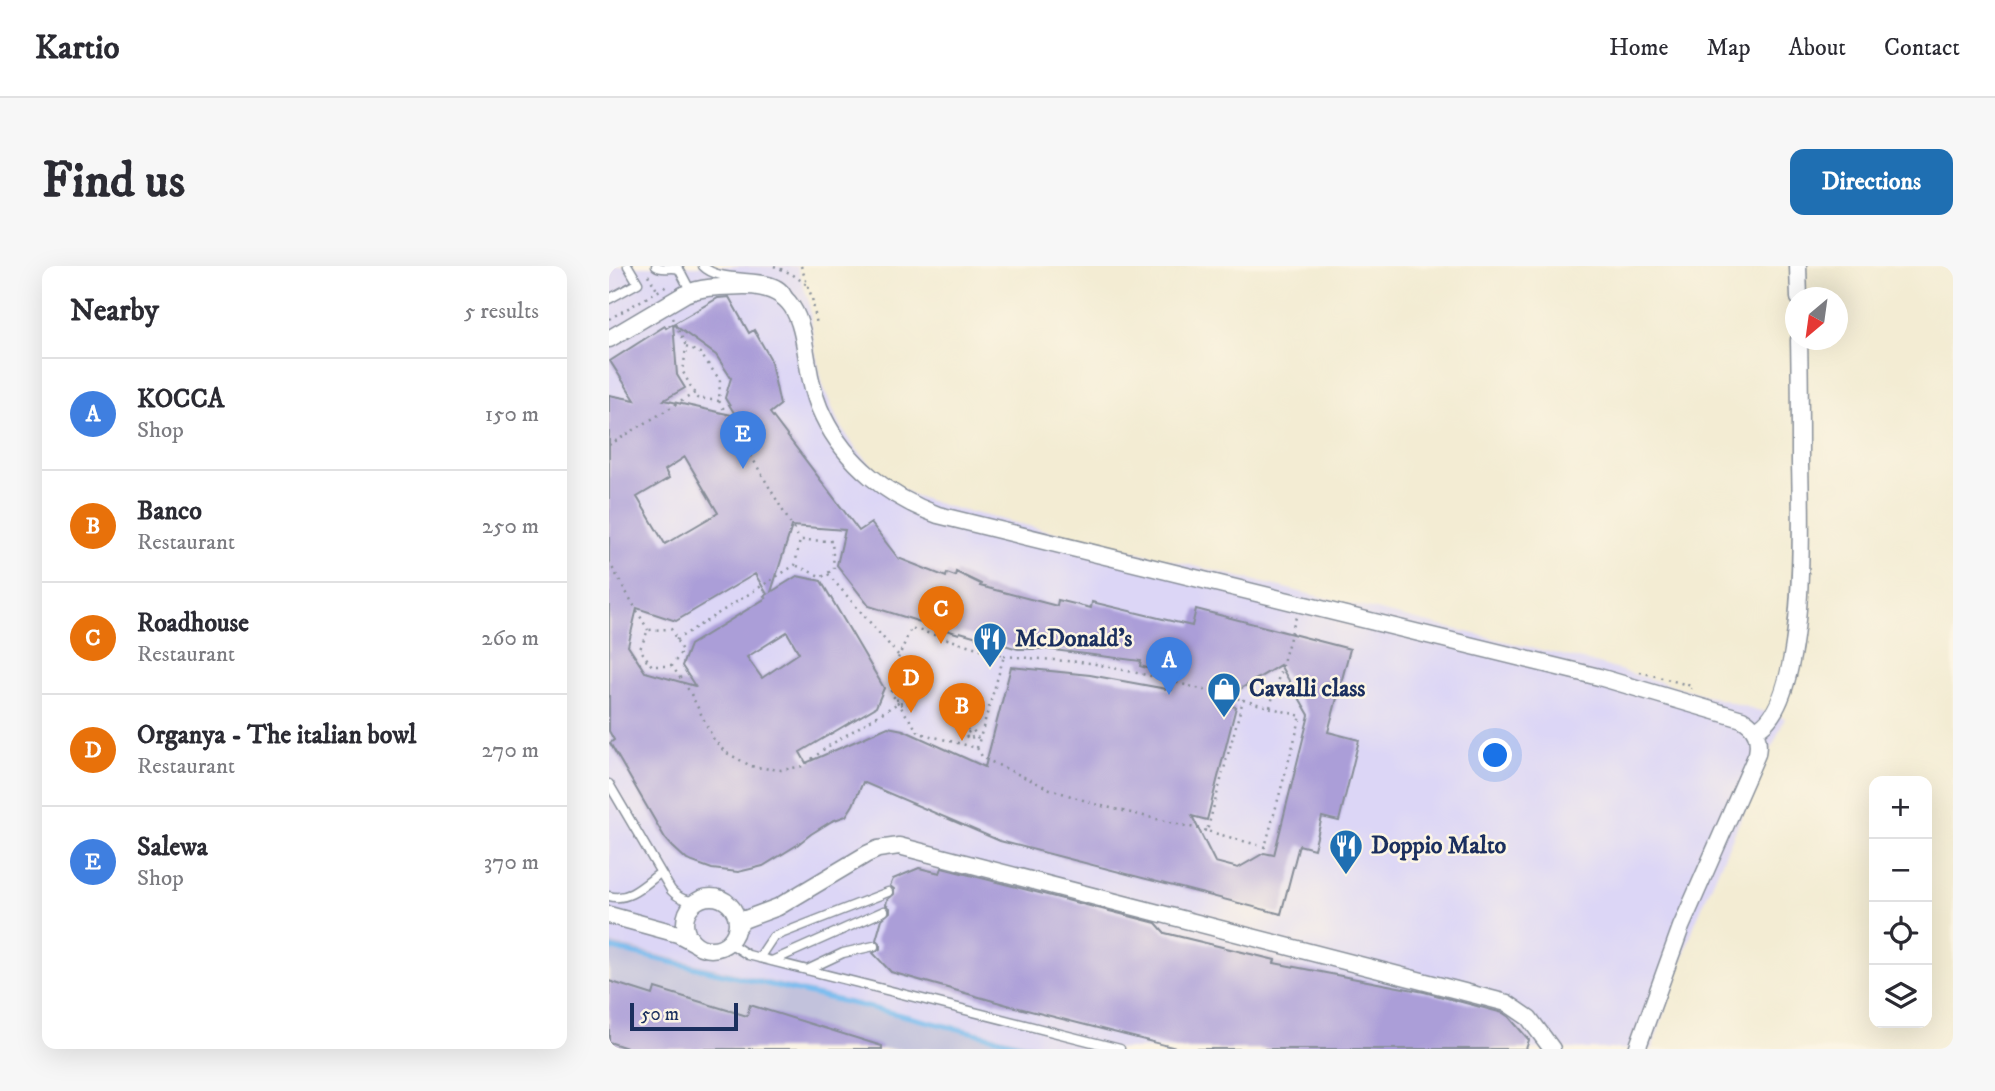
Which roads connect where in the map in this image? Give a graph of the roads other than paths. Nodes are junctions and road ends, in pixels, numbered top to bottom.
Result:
1 (628, 266) edge
2 (656, 266) edge
3 (702, 266) edge
4 (1798, 266) edge
5 (1799, 287) edge
6 (691, 292) junction
7 (609, 299) edge
8 (789, 303) junction
9 (609, 339) edge
10 (1799, 350) edge
11 (1755, 730) junction
12 (609, 784) edge
13 (660, 873) junction
14 (888, 892) dead end
15 (609, 896) edge
16 (699, 900) junction
17 (730, 906) junction
18 (884, 911) dead end
19 (762, 913) junction
20 (609, 915) edge
21 (686, 918) junction
22 (660, 929) junction
23 (736, 929) junction
24 (695, 943) junction
25 (723, 945) junction
26 (874, 946) dead end
27 (759, 958) junction
28 (772, 961) junction
29 (807, 970) junction
30 (1537, 1028) junction
31 (1119, 1049) edge
32 (1545, 1049) edge
33 (1552, 1049) edge
34 (1637, 1049) edge

1 - 7 lane
2 - 6 lane
3 - 8 lane
4 - 5 street
6 - 8 street
6 - 9 street
8 - 11 street
10 - 11 street
11 - 34 street
12 - 13 lane
13 - 15 lane
13 - 16 lane
14 - 27 lane
16 - 17 street
16 - 21 street
17 - 19 street
17 - 23 street
18 - 28 lane
19 - 23 street
19 - 30 street
20 - 22 street
21 - 22 street
21 - 24 street
22 - 24 street
23 - 25 street
24 - 25 street
25 - 27 lane
26 - 29 lane
27 - 28 lane
28 - 29 lane
29 - 31 lane
30 - 32 street
30 - 33 street

